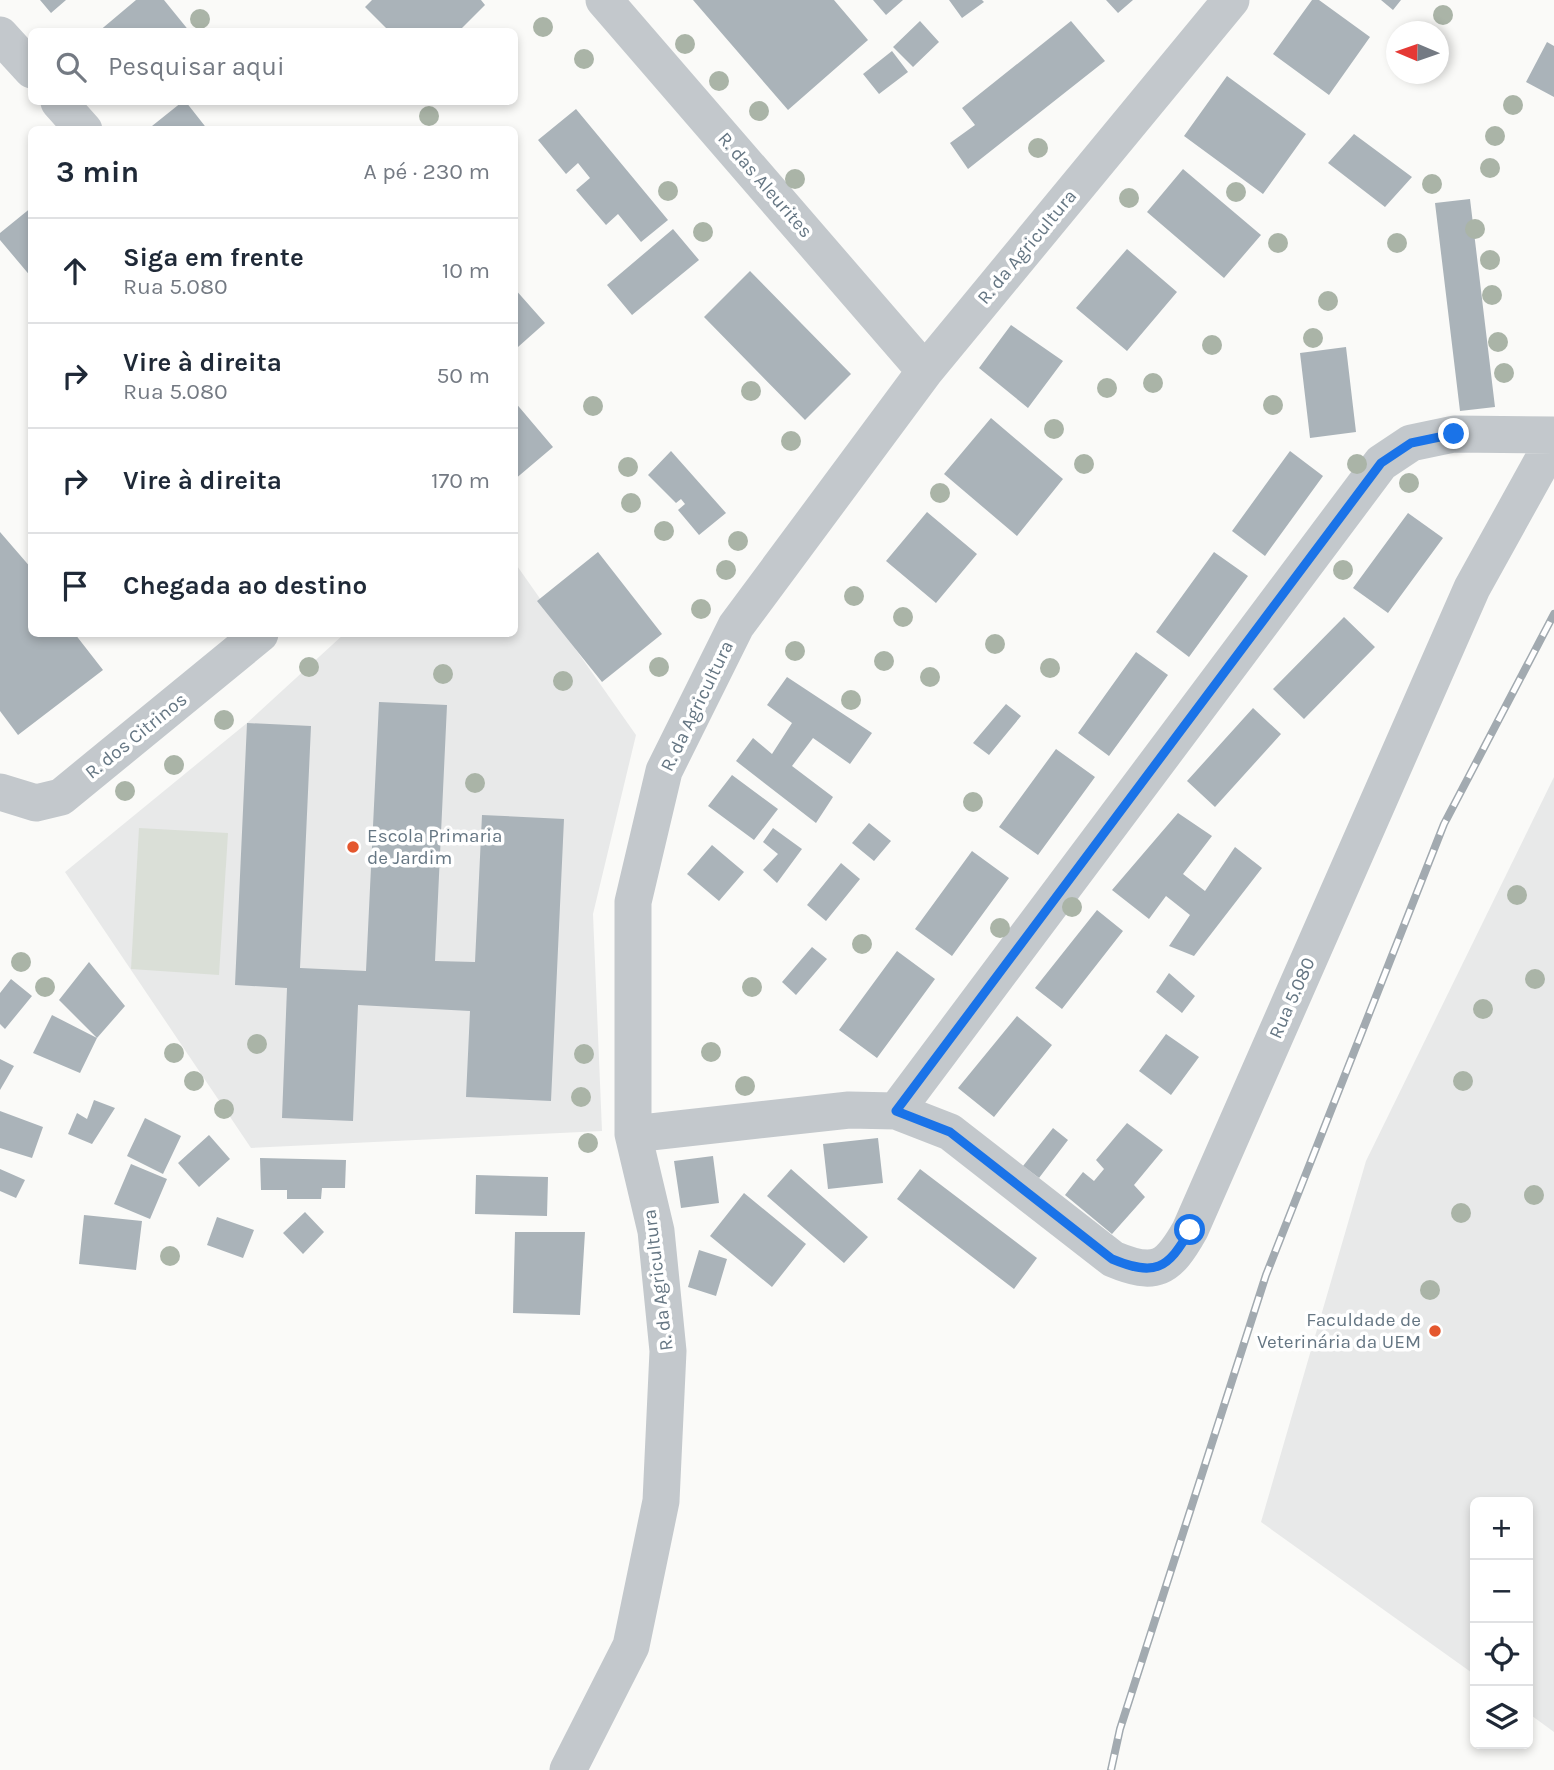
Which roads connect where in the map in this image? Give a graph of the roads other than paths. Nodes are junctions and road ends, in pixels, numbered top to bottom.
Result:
1 (604, 0) edge
2 (1231, 0) edge
3 (0, 35) edge
4 (28, 66) edge
5 (62, 105) edge
6 (80, 126) edge
7 (925, 371) junction
8 (1554, 435) edge
9 (1554, 440) edge
10 (256, 637) edge
11 (0, 792) edge
12 (896, 1111) junction
13 (633, 1134) junction
14 (568, 1770) edge

1 - 7 street, R. das Aleurites
2 - 7 street, R. da Agricultura
3 - 4 street
5 - 6 street
7 - 13 street, R. da Agricultura
8 - 12 street
9 - 12 street, Rua 5.080
10 - 11 street, R. dos Citrinos
12 - 13 street
13 - 14 street, R. da Agricultura

